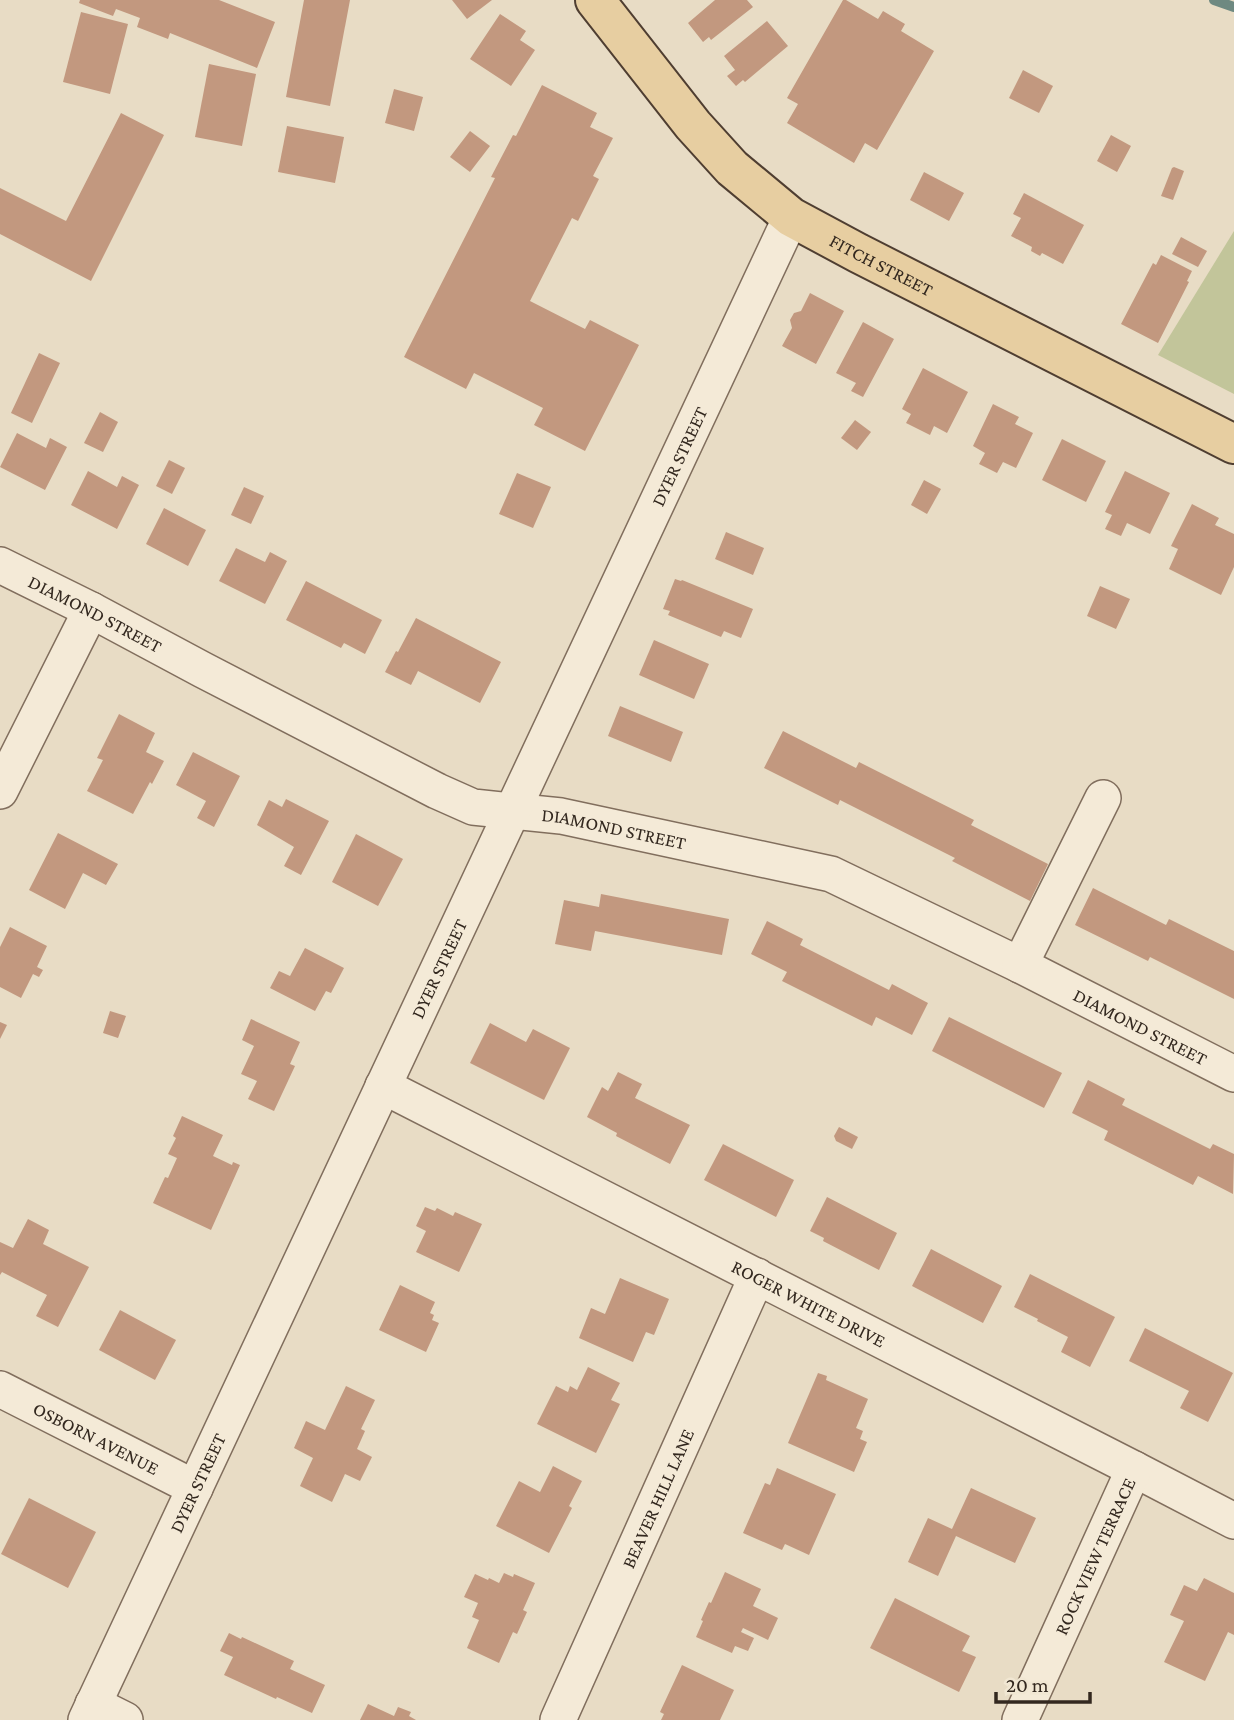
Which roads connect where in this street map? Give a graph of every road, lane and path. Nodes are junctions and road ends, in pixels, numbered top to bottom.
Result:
1 (595, 0) edge
2 (791, 217) junction
3 (1234, 444) edge
4 (0, 565) edge
5 (91, 610) junction
6 (0, 791) edge
7 (1103, 798) dead end
8 (513, 810) junction
9 (1020, 965) junction
10 (1234, 1073) edge
11 (383, 1086) junction
12 (757, 1276) junction
13 (0, 1389) edge
14 (1134, 1469) junction
15 (195, 1488) junction
16 (1234, 1521) edge
17 (90, 1712) edge
18 (125, 1720) edge
19 (558, 1720) edge
20 (1020, 1720) edge

1 - 2 main road, FITCH STREET
2 - 3 main road, FITCH STREET
2 - 8 street, DYER STREET
4 - 5 street, DIAMOND STREET
5 - 6 street
5 - 8 street, DIAMOND STREET
7 - 9 street
8 - 9 street, DIAMOND STREET
8 - 11 street, DYER STREET
9 - 10 street, DIAMOND STREET
11 - 12 street, ROGER WHITE DRIVE
11 - 15 street, DYER STREET
12 - 14 street, ROGER WHITE DRIVE
12 - 19 street, BEAVER HILL LANE
13 - 15 street, OSBORN AVENUE
14 - 16 street, ROGER WHITE DRIVE
14 - 20 street, ROCK VIEW TERRACE
15 - 17 street, DYER STREET
17 - 18 street

